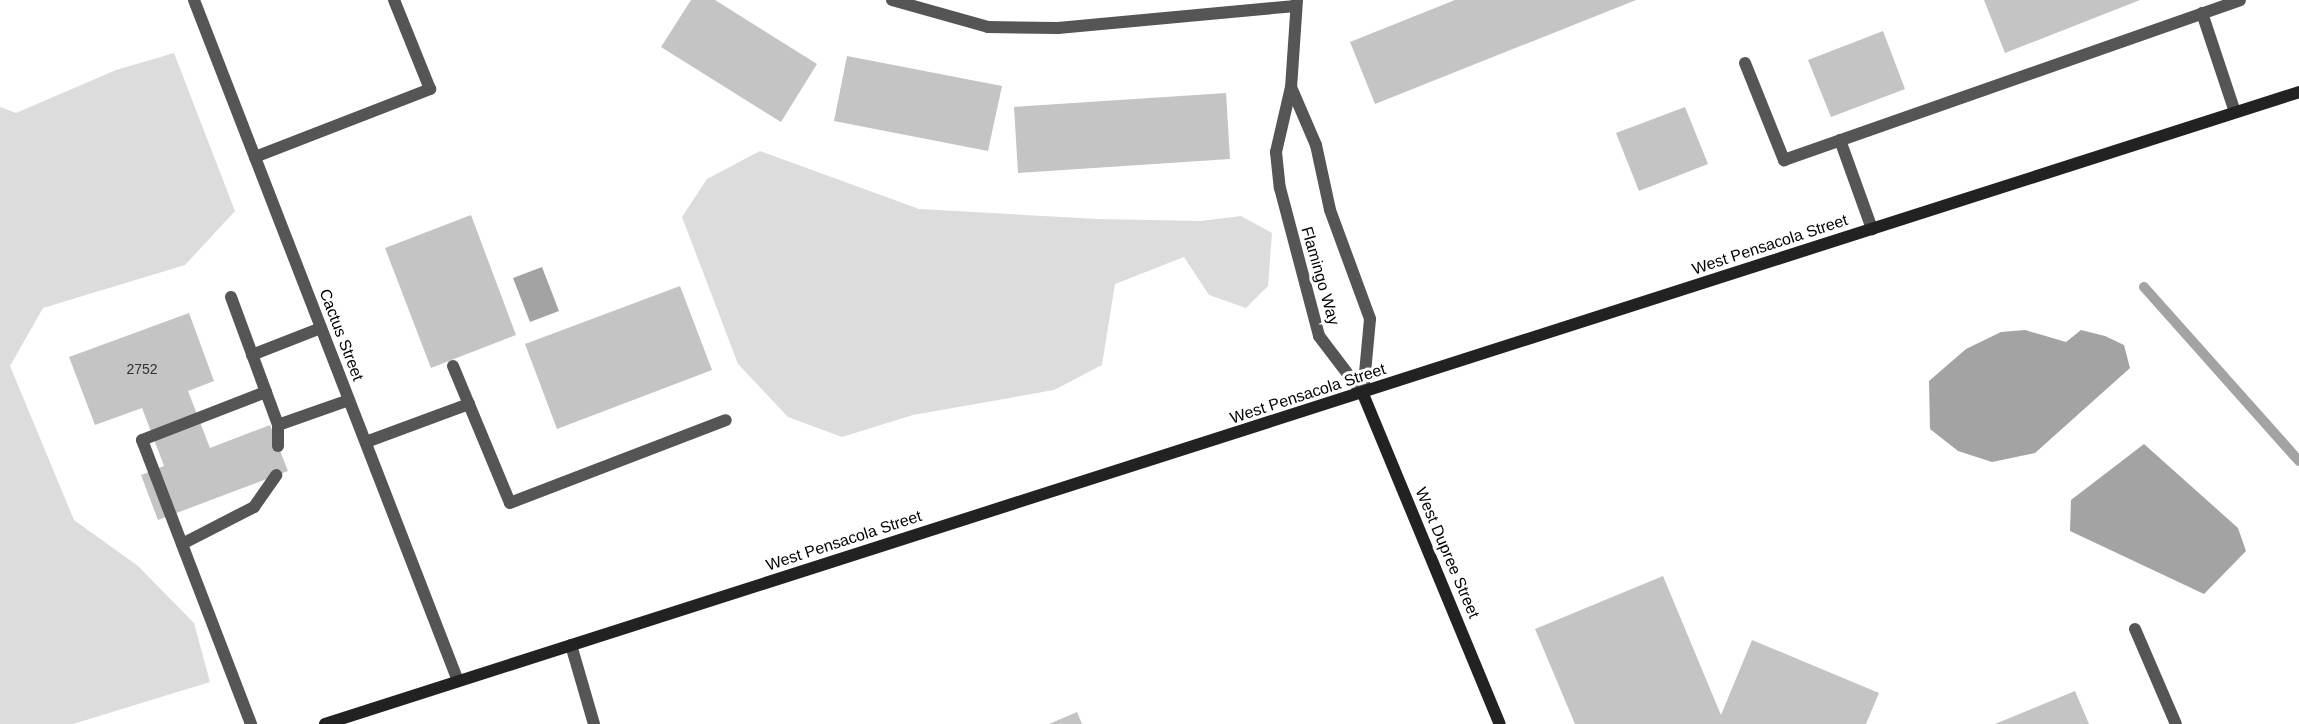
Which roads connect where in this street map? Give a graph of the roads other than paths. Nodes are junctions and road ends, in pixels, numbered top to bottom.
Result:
1 (194, 0) edge
2 (394, 0) edge
3 (892, 0) edge
4 (2240, 0) edge
5 (1297, 3) edge
6 (2202, 13) junction
7 (1745, 63) dead end
8 (1291, 87) junction
9 (2299, 92) edge
10 (2235, 112) junction
11 (1840, 140) junction
12 (255, 157) junction
13 (1872, 230) junction
14 (231, 297) dead end
15 (321, 328) junction
16 (252, 355) junction
17 (453, 366) dead end
18 (266, 392) junction
19 (1364, 394) junction
20 (349, 400) junction
21 (469, 404) junction
22 (726, 420) dead end
23 (279, 425) junction
24 (366, 442) junction
25 (278, 446) dead end
26 (276, 475) dead end
27 (182, 544) junction
28 (2135, 629) dead end
29 (571, 645) junction
30 (458, 681) junction
31 (251, 724) edge
32 (325, 724) edge
33 (594, 724) edge
34 (1500, 724) edge
35 (2176, 724) edge

1 - 12 street, Cactus Street
2 - 12 street
3 - 5 street
4 - 6 street
5 - 8 street, Flamingo Way
6 - 10 street
6 - 11 street
7 - 11 street
8 - 19 street, Flamingo Way
8 - 19 street, Flamingo Way
9 - 10 main road, West Pensacola Street
10 - 13 main road, West Pensacola Street
11 - 13 street
12 - 15 street, Cactus Street
13 - 19 main road, West Pensacola Street
14 - 16 street
15 - 16 street
15 - 20 street, Cactus Street
16 - 18 street
17 - 21 street
18 - 23 street
18 - 27 street
19 - 29 main road, West Pensacola Street
19 - 34 main road, West Dupree Street
20 - 23 street
20 - 24 street, Cactus Street
21 - 22 street
21 - 24 street
23 - 25 street
24 - 30 street, Cactus Street
26 - 27 street
27 - 31 street
28 - 35 street
29 - 30 main road, West Pensacola Street
29 - 33 street
30 - 32 main road, West Pensacola Street

